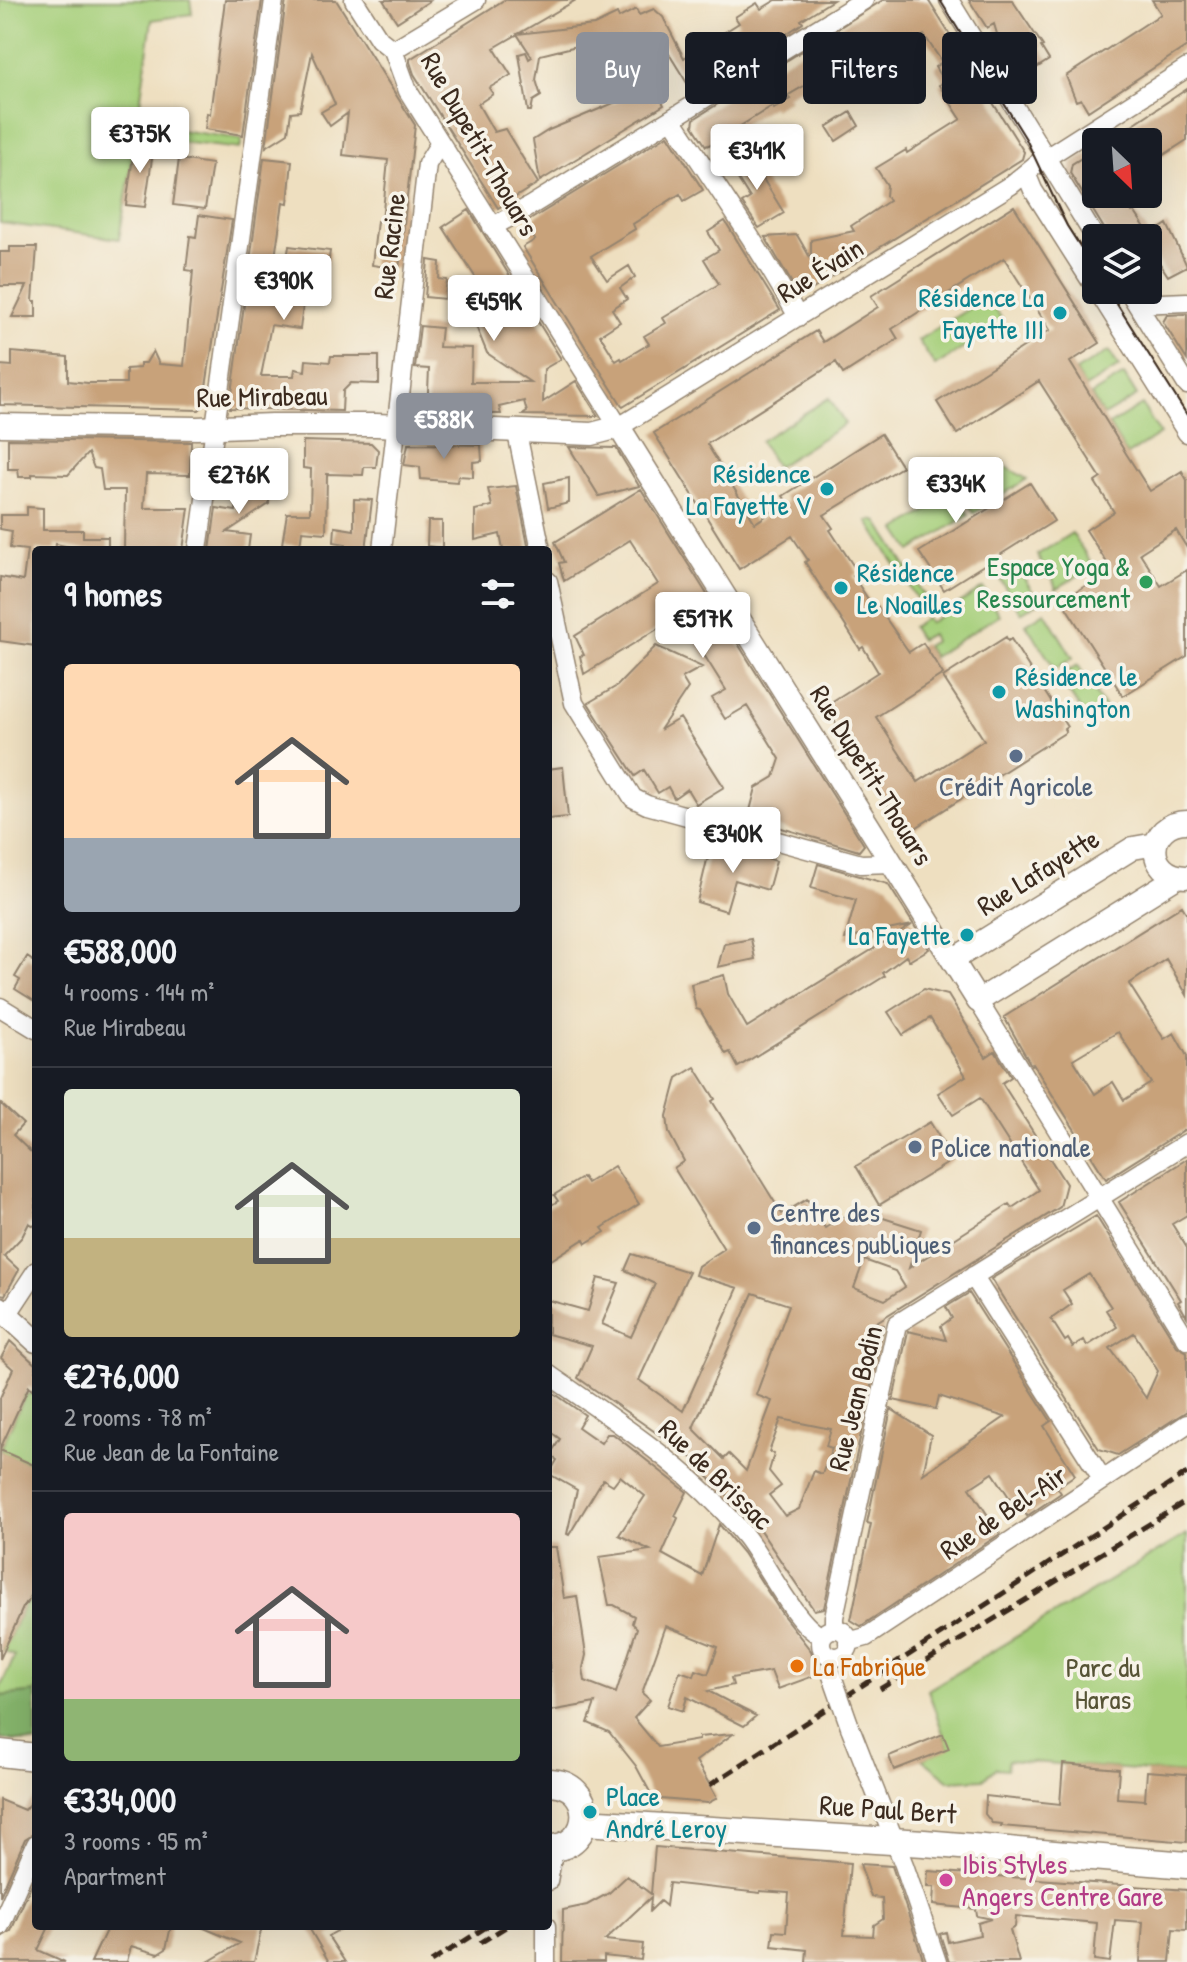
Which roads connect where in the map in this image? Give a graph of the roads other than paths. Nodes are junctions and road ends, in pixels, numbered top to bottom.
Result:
1 (274, 0) edge
2 (354, 0) edge
3 (476, 0) edge
4 (864, 0) edge
5 (949, 0) edge
6 (393, 50) junction
7 (1187, 68) edge
8 (672, 119) junction
9 (440, 143) junction
10 (1047, 158) junction
11 (1026, 173) junction
12 (1087, 224) edge
13 (492, 227) junction
14 (1082, 267) edge
15 (1162, 300) edge
16 (1187, 302) edge
17 (1105, 304) edge
18 (1137, 304) edge
19 (798, 317) junction
20 (1187, 385) edge
21 (0, 425) edge
22 (395, 426) junction
23 (215, 427) junction
24 (619, 427) junction
25 (517, 433) junction
26 (1187, 433) edge
27 (199, 546) edge
28 (382, 546) edge
29 (540, 546) edge
30 (552, 600) edge
31 (1187, 822) edge
32 (1156, 844) junction
33 (893, 863) junction
34 (1182, 877) edge
35 (954, 959) junction
36 (978, 1001) junction
37 (0, 1007) edge
38 (32, 1027) edge
39 (1187, 1143) edge
40 (1100, 1197) junction
41 (32, 1276) edge
42 (973, 1276) junction
43 (4, 1312) edge
44 (32, 1337) edge
45 (1187, 1340) edge
46 (552, 1377) edge
47 (1187, 1424) edge
48 (1103, 1480) junction
49 (828, 1632) junction
50 (848, 1642) junction
51 (832, 1665) junction
52 (0, 1753) edge
53 (32, 1757) edge
54 (552, 1782) edge
55 (584, 1822) junction
56 (893, 1842) junction
57 (552, 1848) edge
58 (32, 1853) edge
59 (1187, 1865) edge
60 (0, 1926) edge
61 (546, 1930) edge
62 (546, 1962) edge
63 (937, 1962) edge

1 - 23 street
2 - 6 street, Rue Dupetit-Thouars
3 - 6 street
4 - 8 street
5 - 10 street
6 - 9 street, Rue Dupetit-Thouars
7 - 10 street, Rue Évain
8 - 13 street
8 - 19 street
9 - 13 street, Rue Dupetit-Thouars
9 - 22 street, Rue Racine
10 - 11 street, Rue Évain
10 - 12 street
11 - 14 street
11 - 19 street, Rue Évain
13 - 24 street, Rue Dupetit-Thouars
15 - 16 street
17 - 26 street
18 - 20 street
19 - 24 street, Rue Évain
21 - 23 street, Rue Mirabeau
22 - 23 street, Rue Mirabeau
22 - 25 street, Rue Mirabeau
22 - 28 street, Rue Racine
23 - 27 street
24 - 25 street, Rue Mirabeau
24 - 33 street, Rue Dupetit-Thouars
25 - 29 street
30 - 33 street
31 - 32 street, Rue Lafayette
32 - 34 street
32 - 35 street, Rue Lafayette
33 - 35 street, Rue Dupetit-Thouars
34 - 36 street
35 - 36 street, Rue Dupetit-Thouars
36 - 40 street, Rue Dupetit-Thouars
37 - 38 street
39 - 40 street, Rue Jean Bodin
40 - 42 street, Rue Jean Bodin
40 - 45 street, Rue Dupetit-Thouars
41 - 43 street
42 - 48 street
42 - 49 street, Rue Jean Bodin
43 - 44 street
46 - 49 street, Rue de Brissac
47 - 48 street, Rue de Bel-Air
48 - 50 street, Rue de Bel-Air
49 - 50 street
49 - 51 street
50 - 51 street, Rue de Bel-Air
51 - 56 street, bridge
52 - 53 main road
54 - 55 main road
55 - 56 main road, Rue Paul Bert
55 - 57 main road
56 - 59 main road, Rue Paul Bert
56 - 63 street
58 - 60 street
61 - 62 street

